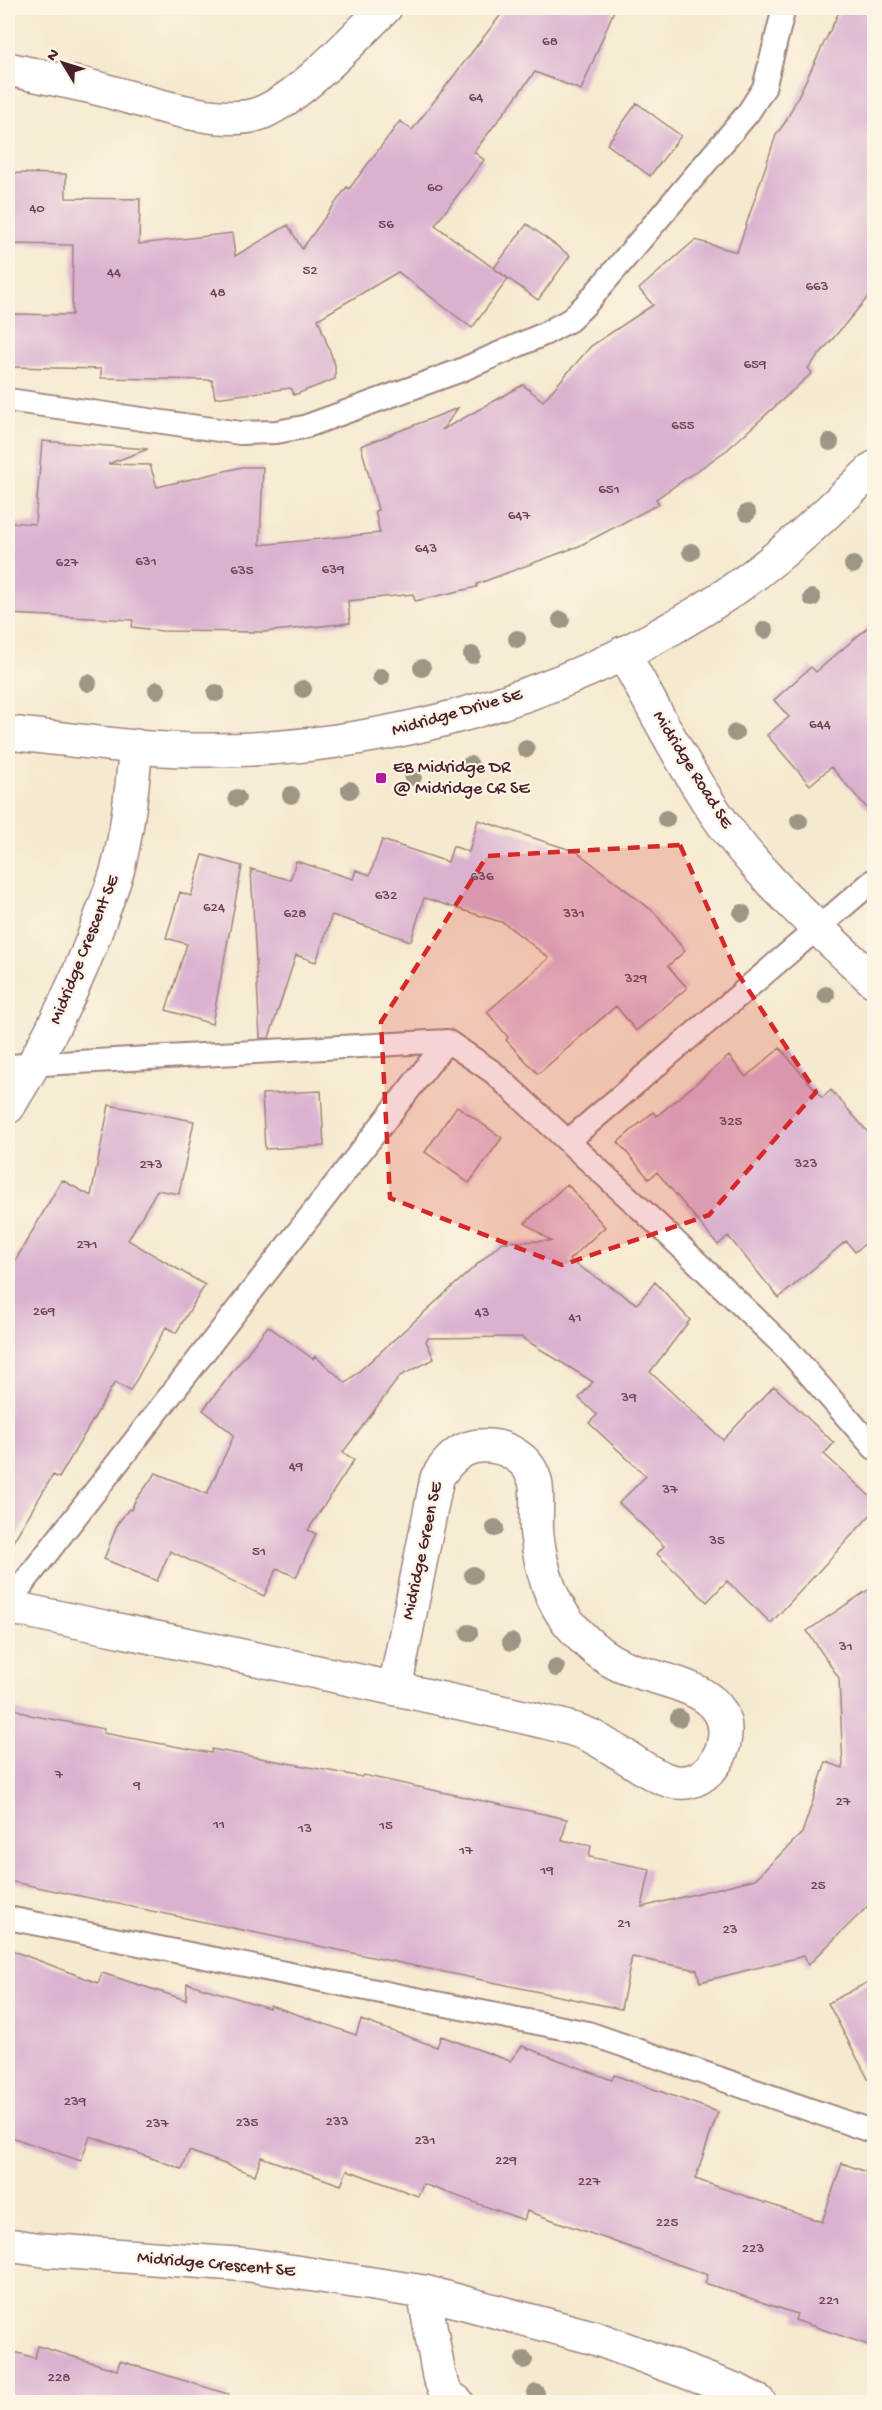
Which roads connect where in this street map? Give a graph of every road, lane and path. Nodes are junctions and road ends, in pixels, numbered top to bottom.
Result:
1 (385, 8) edge
2 (784, 8) edge
3 (8, 69) edge
4 (8, 400) edge
5 (874, 468) edge
6 (623, 653) junction
7 (8, 733) edge
8 (136, 746) junction
9 (874, 880) edge
10 (818, 929) junction
11 (874, 981) edge
12 (447, 1041) junction
13 (21, 1065) edge
14 (8, 1107) edge
15 (568, 1141) junction
16 (874, 1448) edge
17 (8, 1605) edge
18 (395, 1688) junction
19 (8, 1918) edge
20 (874, 2132) edge
21 (8, 2245) edge
22 (424, 2292) junction
23 (742, 2399) edge
24 (457, 2403) edge

1 - 3 street
2 - 4 lane
5 - 6 street, Midridge Drive SE
6 - 8 street, Midridge Drive SE
6 - 10 street, Midridge Road SE
7 - 8 street, Midridge Drive SE
8 - 13 street, Midridge Crescent SE
9 - 10 lane
10 - 11 street, Midridge Road SE
10 - 15 lane
12 - 13 lane
12 - 15 lane
12 - 17 lane
13 - 14 street, Midridge Crescent SE
15 - 16 lane
17 - 18 street, Midridge Green SE
18 - 18 street, Midridge Green SE
19 - 20 lane
21 - 22 street, Midridge Crescent SE
22 - 23 street, Midridge Crescent SE
22 - 24 street

